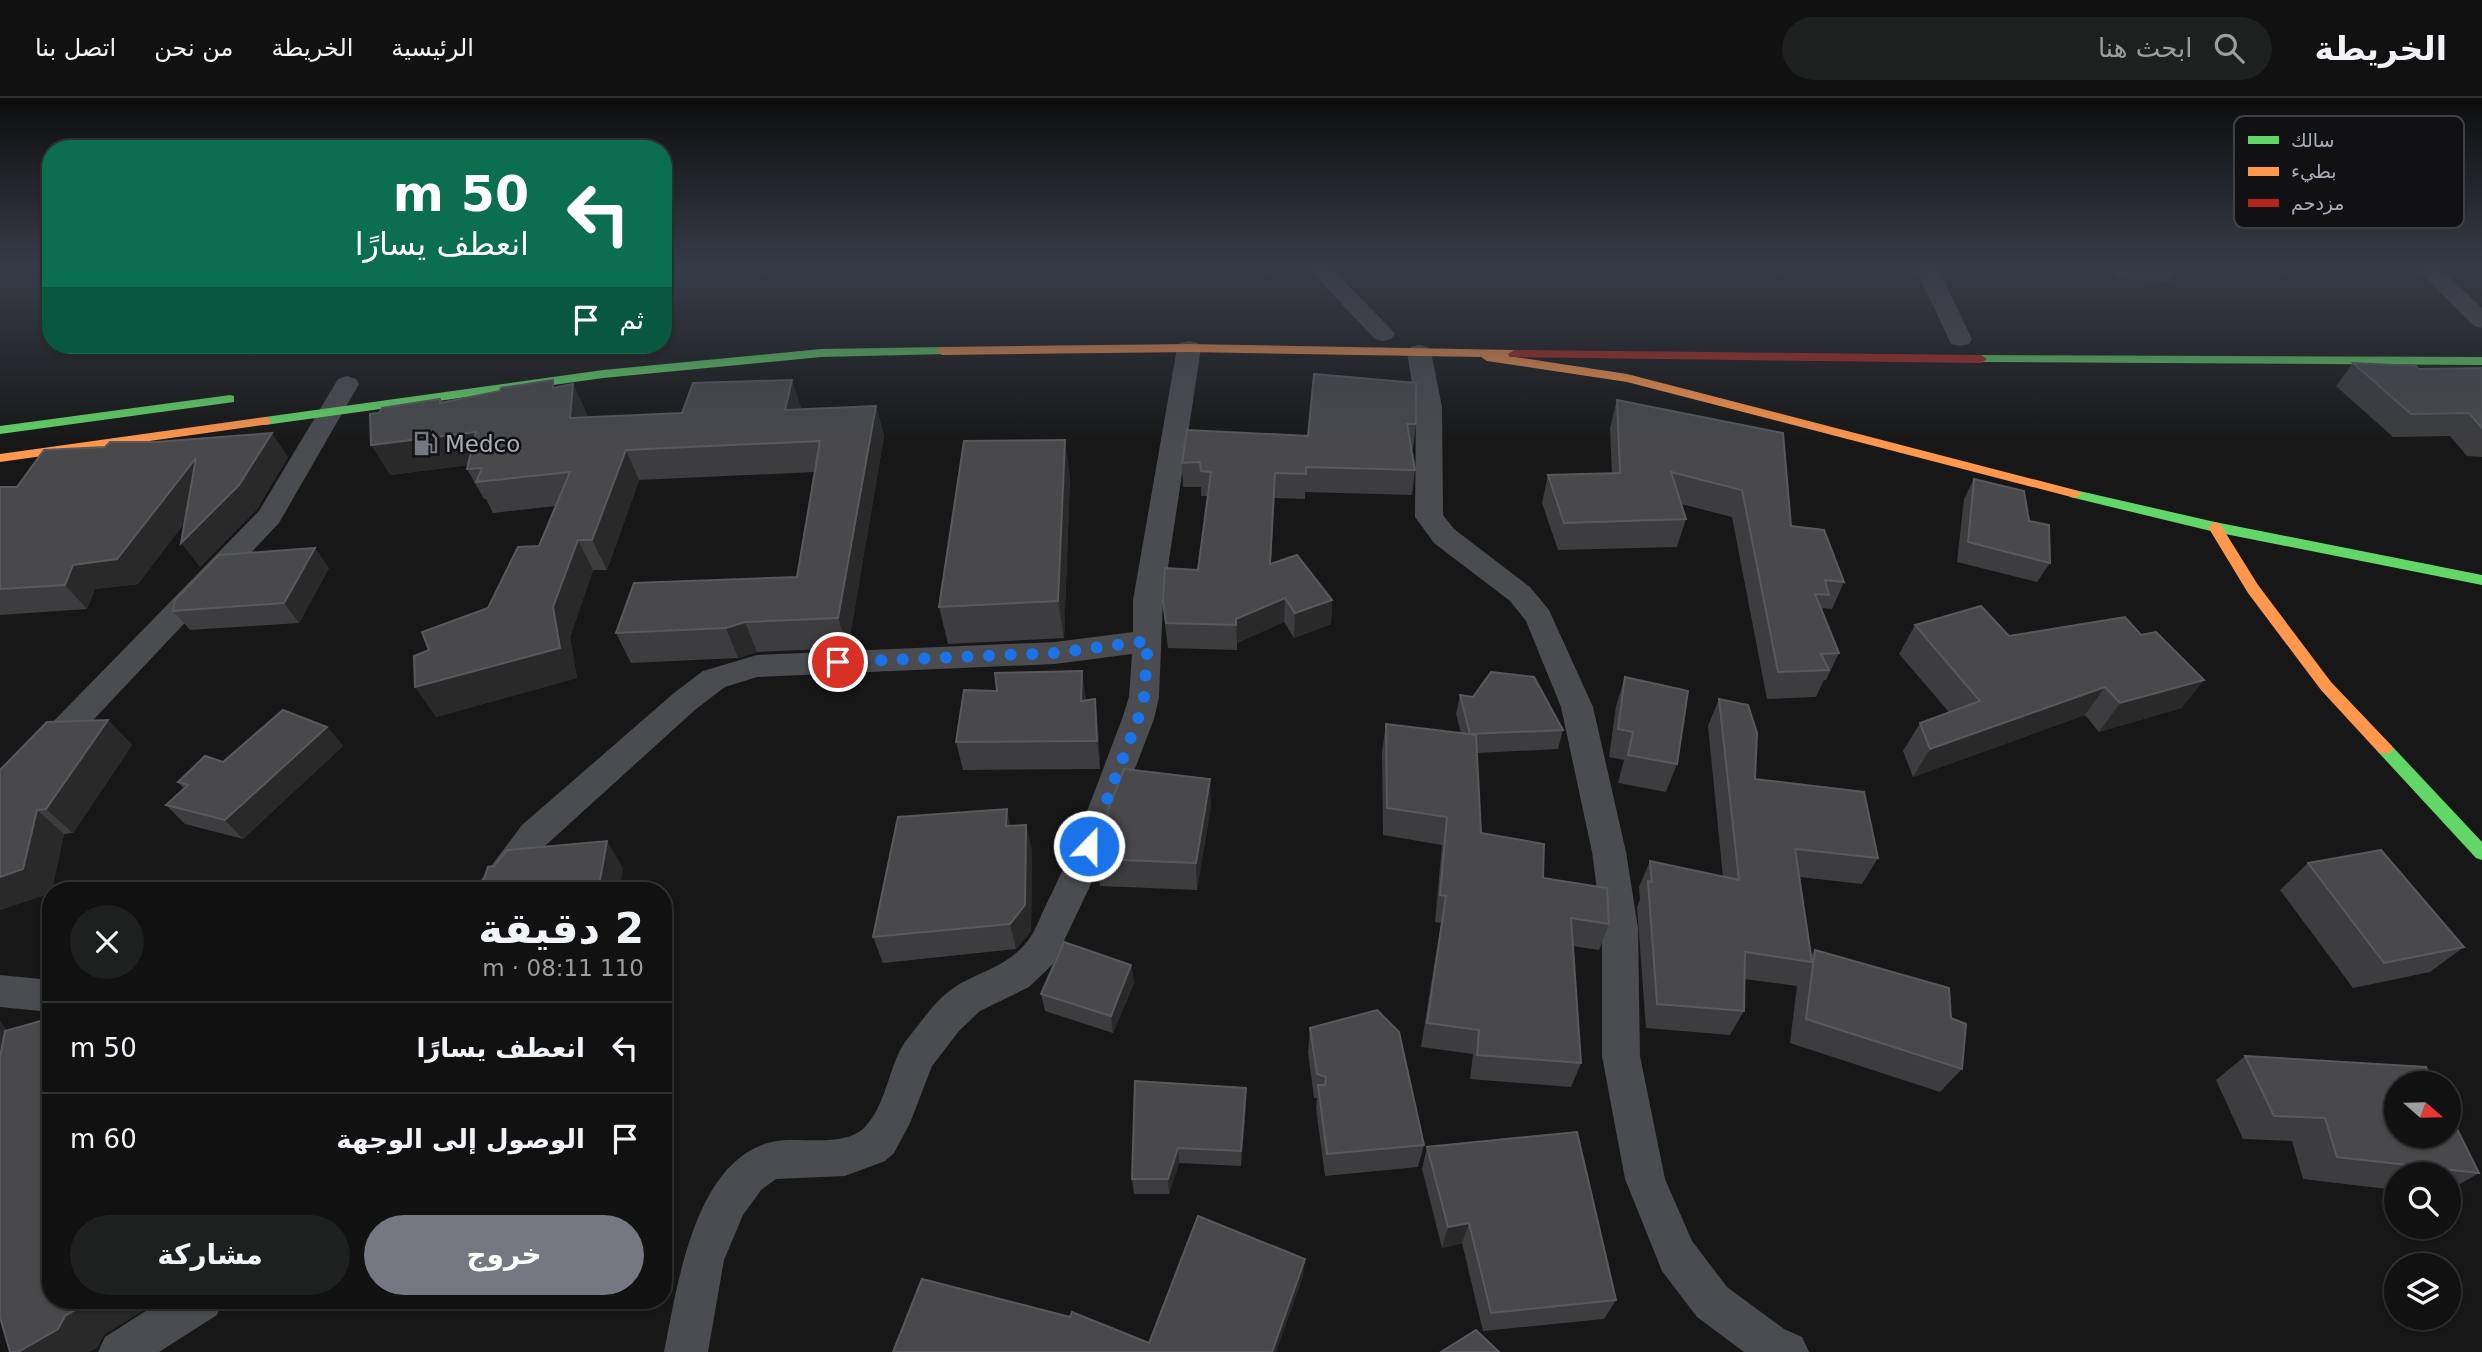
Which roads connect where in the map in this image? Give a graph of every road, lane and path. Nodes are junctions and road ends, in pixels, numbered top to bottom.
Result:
1 (1386, 328) edge
2 (1955, 328) edge
3 (1356, 333) dead end
4 (1634, 335) dead end
5 (1960, 338) dead end
6 (1400, 340) junction
7 (1189, 348) junction
8 (1457, 353) junction
9 (1639, 358) junction
10 (2482, 362) edge
11 (339, 391) junction
12 (240, 397) dead end
13 (0, 430) edge
14 (0, 458) edge
15 (2215, 527) junction
16 (2482, 580) edge
17 (1148, 641) junction
18 (0, 797) edge
19 (2482, 853) edge
20 (499, 882) edge
21 (0, 990) edge
22 (42, 995) edge
23 (188, 1309) edge
24 (120, 1352) edge
25 (686, 1352) edge
26 (1787, 1352) edge

1 - 6 street
2 - 5 street
3 - 6 main road
4 - 9 main road
6 - 7 main road
6 - 8 main road
6 - 26 street
7 - 11 main road
7 - 17 street
8 - 9 main road
8 - 15 main road
9 - 10 main road
11 - 14 main road
11 - 18 street
12 - 13 main road
15 - 16 main road
15 - 19 main road
17 - 20 street
17 - 25 street
21 - 22 street
23 - 24 street

